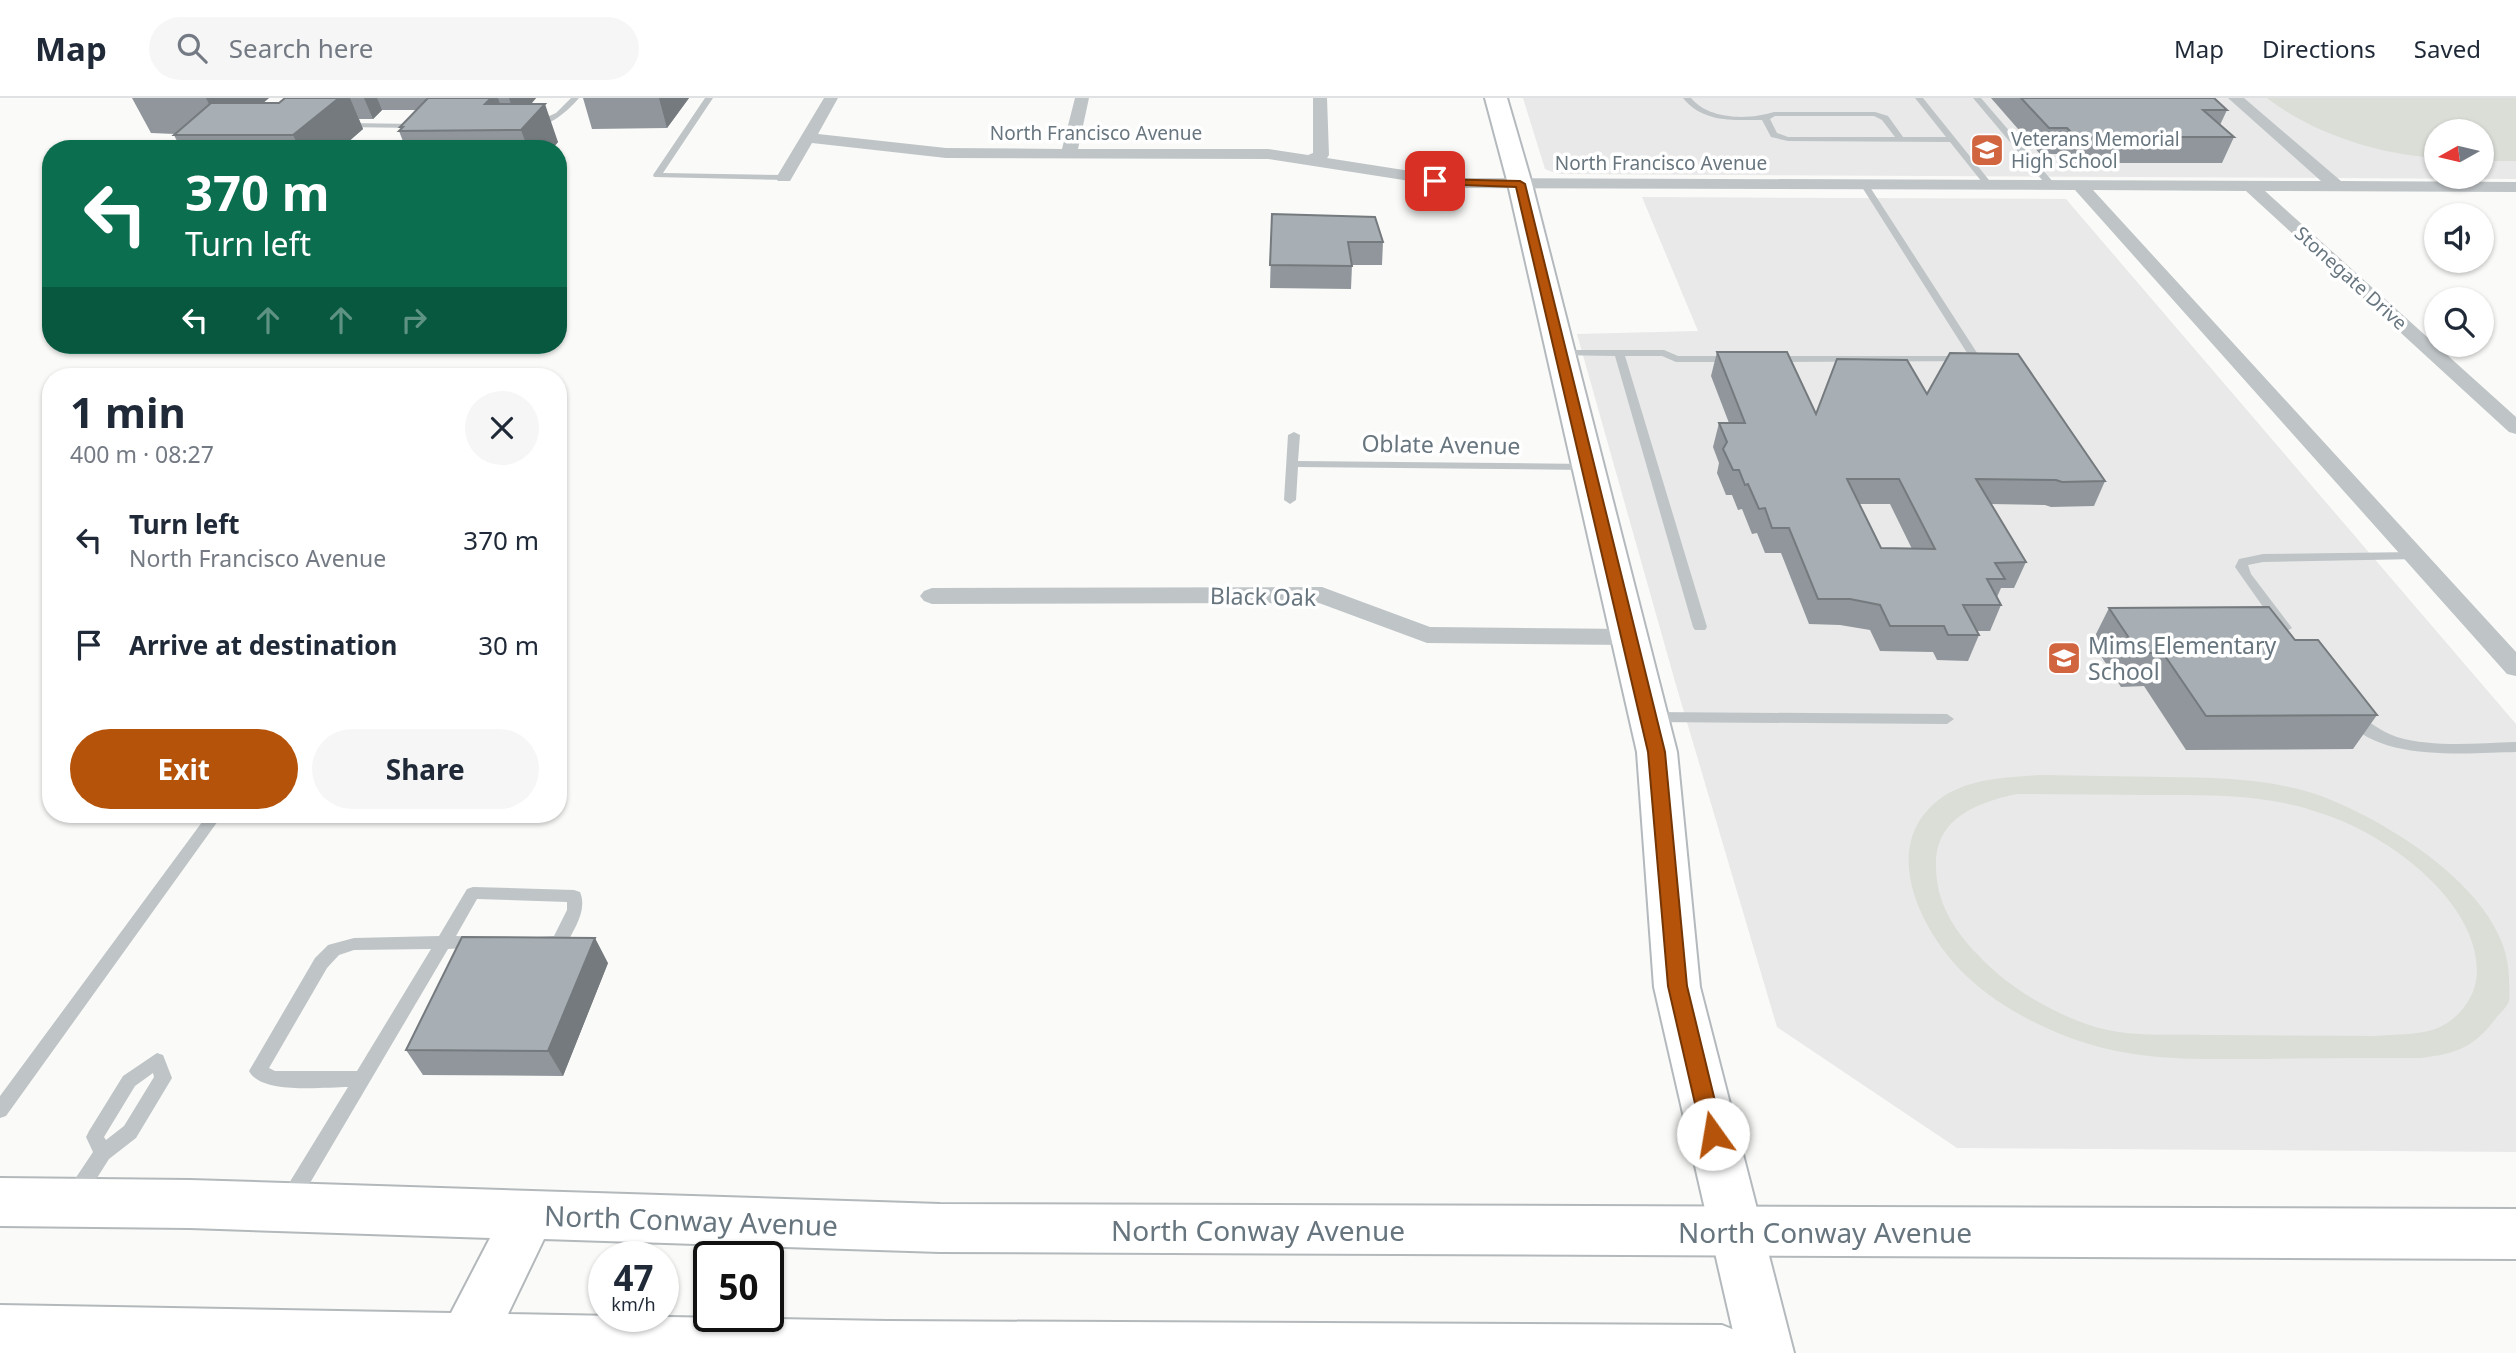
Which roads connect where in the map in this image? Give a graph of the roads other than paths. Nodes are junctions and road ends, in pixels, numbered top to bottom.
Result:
1 (575, 98) edge
2 (709, 98) edge
3 (831, 98) edge
4 (1082, 98) edge
5 (1320, 98) edge
6 (1496, 98) edge
7 (1687, 98) edge
8 (1919, 98) edge
9 (1977, 98) edge
10 (2235, 98) edge
11 (1765, 118) junction
12 (330, 125) edge
13 (435, 126) edge
14 (524, 126) edge
15 (809, 138) junction
16 (1900, 139) junction
17 (1953, 140) junction
18 (1069, 154) junction
19 (1312, 159) junction
20 (785, 178) joint
21 (1520, 184) junction
22 (1864, 184) junction
23 (1989, 185) junction
24 (2050, 185) junction
25 (2079, 185) junction
26 (2249, 185) junction
27 (2336, 186) junction
28 (2516, 187) edge
29 (1561, 353) junction
30 (1619, 353) junction
31 (1748, 359) edge
32 (1761, 359) edge
33 (2516, 428) edge
34 (1294, 435) dead end
35 (1292, 464) junction
36 (1588, 467) junction
37 (1290, 500) dead end
38 (2415, 556) junction
39 (932, 596) dead end
40 (1700, 627) dead end
41 (1629, 637) junction
42 (2295, 642) edge
43 (2516, 668) edge
44 (2345, 709) edge
45 (1648, 717) junction
46 (1947, 719) dead end
47 (2516, 747) edge
48 (209, 823) edge
49 (444, 942) junction
50 (495, 942) edge
51 (534, 942) edge
52 (362, 1079) junction
53 (0, 1110) edge
54 (103, 1153) junction
55 (0, 1202) edge
56 (71, 1203) junction
57 (285, 1206) junction
58 (529, 1215) junction
59 (1736, 1232) junction
60 (2516, 1234) edge
61 (0, 1332) edge
62 (464, 1347) edge
63 (780, 1350) edge
64 (1256, 1352) edge
65 (1722, 1353) edge
66 (1766, 1353) edge

1 - 14 lane
2 - 20 lane
3 - 15 street
4 - 18 street
5 - 19 street
6 - 21 main road
7 - 11 lane
8 - 17 lane
9 - 24 lane
10 - 27 street
11 - 16 lane
11 - 16 lane
12 - 13 lane
15 - 18 street, North Francisco Avenue
15 - 20 street
16 - 17 lane
17 - 23 lane
18 - 19 street, North Francisco Avenue
19 - 21 street, North Francisco Avenue
21 - 22 street, North Francisco Avenue
21 - 29 main road
22 - 23 street, North Francisco Avenue
22 - 32 lane
23 - 24 street, North Francisco Avenue
24 - 25 street, North Francisco Avenue
25 - 26 street, North Francisco Avenue
25 - 38 street
26 - 27 street, North Francisco Avenue
26 - 33 street, Stonegate Drive
27 - 28 street, North Francisco Avenue
29 - 30 lane
29 - 36 main road
30 - 31 lane
30 - 40 lane
34 - 35 lane
35 - 36 lane, Oblate Avenue
35 - 37 lane
36 - 41 main road
38 - 42 lane
38 - 43 street
39 - 41 street, Black Oak
41 - 45 main road
44 - 47 lane
45 - 46 lane
45 - 59 main road
48 - 53 lane
49 - 50 lane
49 - 51 lane
49 - 52 lane
49 - 52 lane
52 - 57 lane
54 - 54 lane
54 - 56 lane
55 - 56 main road, North Conway Avenue
56 - 57 main road, North Conway Avenue
57 - 58 main road, North Conway Avenue
58 - 59 main road, North Conway Avenue
58 - 62 main road
59 - 60 main road, North Conway Avenue
59 - 66 main road
61 - 62 main road
62 - 63 main road
63 - 64 main road
64 - 65 main road

